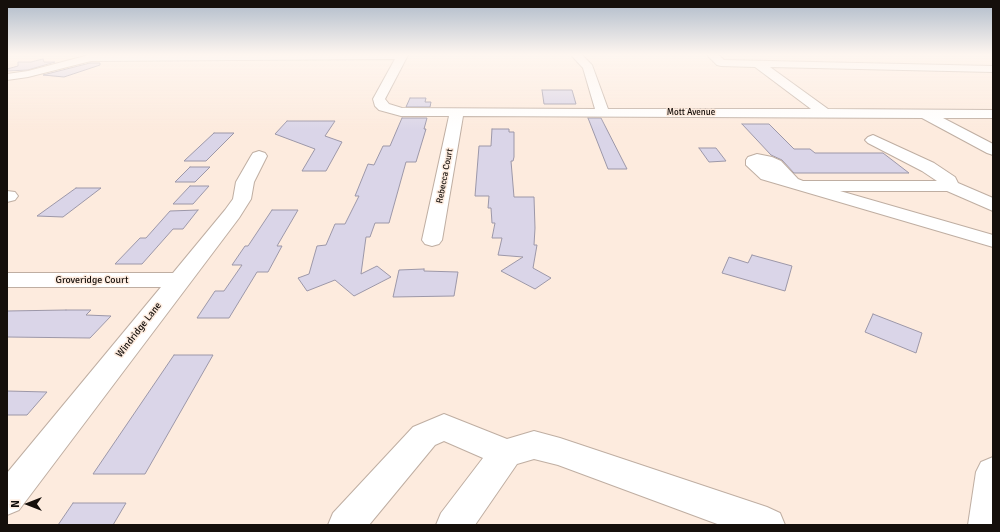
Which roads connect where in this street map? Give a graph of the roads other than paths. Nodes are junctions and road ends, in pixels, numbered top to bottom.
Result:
1 (389, 80) edge
2 (592, 80) edge
3 (779, 80) edge
4 (993, 104) edge
5 (458, 113) junction
6 (603, 113) junction
7 (824, 113) junction
8 (924, 113) junction
9 (957, 113) junction
10 (993, 114) edge
11 (873, 140) dead end
12 (993, 150) edge
13 (259, 156) dead end
14 (950, 186) junction
15 (993, 205) edge
16 (432, 240) dead end
17 (993, 241) edge
18 (7, 280) edge
19 (178, 280) junction
20 (506, 453) junction
21 (18, 470) edge
22 (992, 482) edge
23 (7, 499) edge
24 (346, 525) edge
25 (454, 525) edge
26 (768, 525) edge
27 (986, 525) edge

1 - 5 street, Mott Avenue
2 - 6 street
3 - 7 street
4 - 9 street
5 - 6 street, Mott Avenue
5 - 16 street, Rebecca Court
6 - 7 street, Mott Avenue
7 - 8 street, Mott Avenue
8 - 9 street, Mott Avenue
8 - 12 street
9 - 10 street, Mott Avenue
11 - 14 street
13 - 19 street, Windridge Lane
14 - 15 street
14 - 17 street
18 - 19 street, Groveridge Court
19 - 21 street, Windridge Lane
20 - 24 street
20 - 25 street
20 - 26 street
21 - 23 street, Windridge Lane
22 - 27 street

